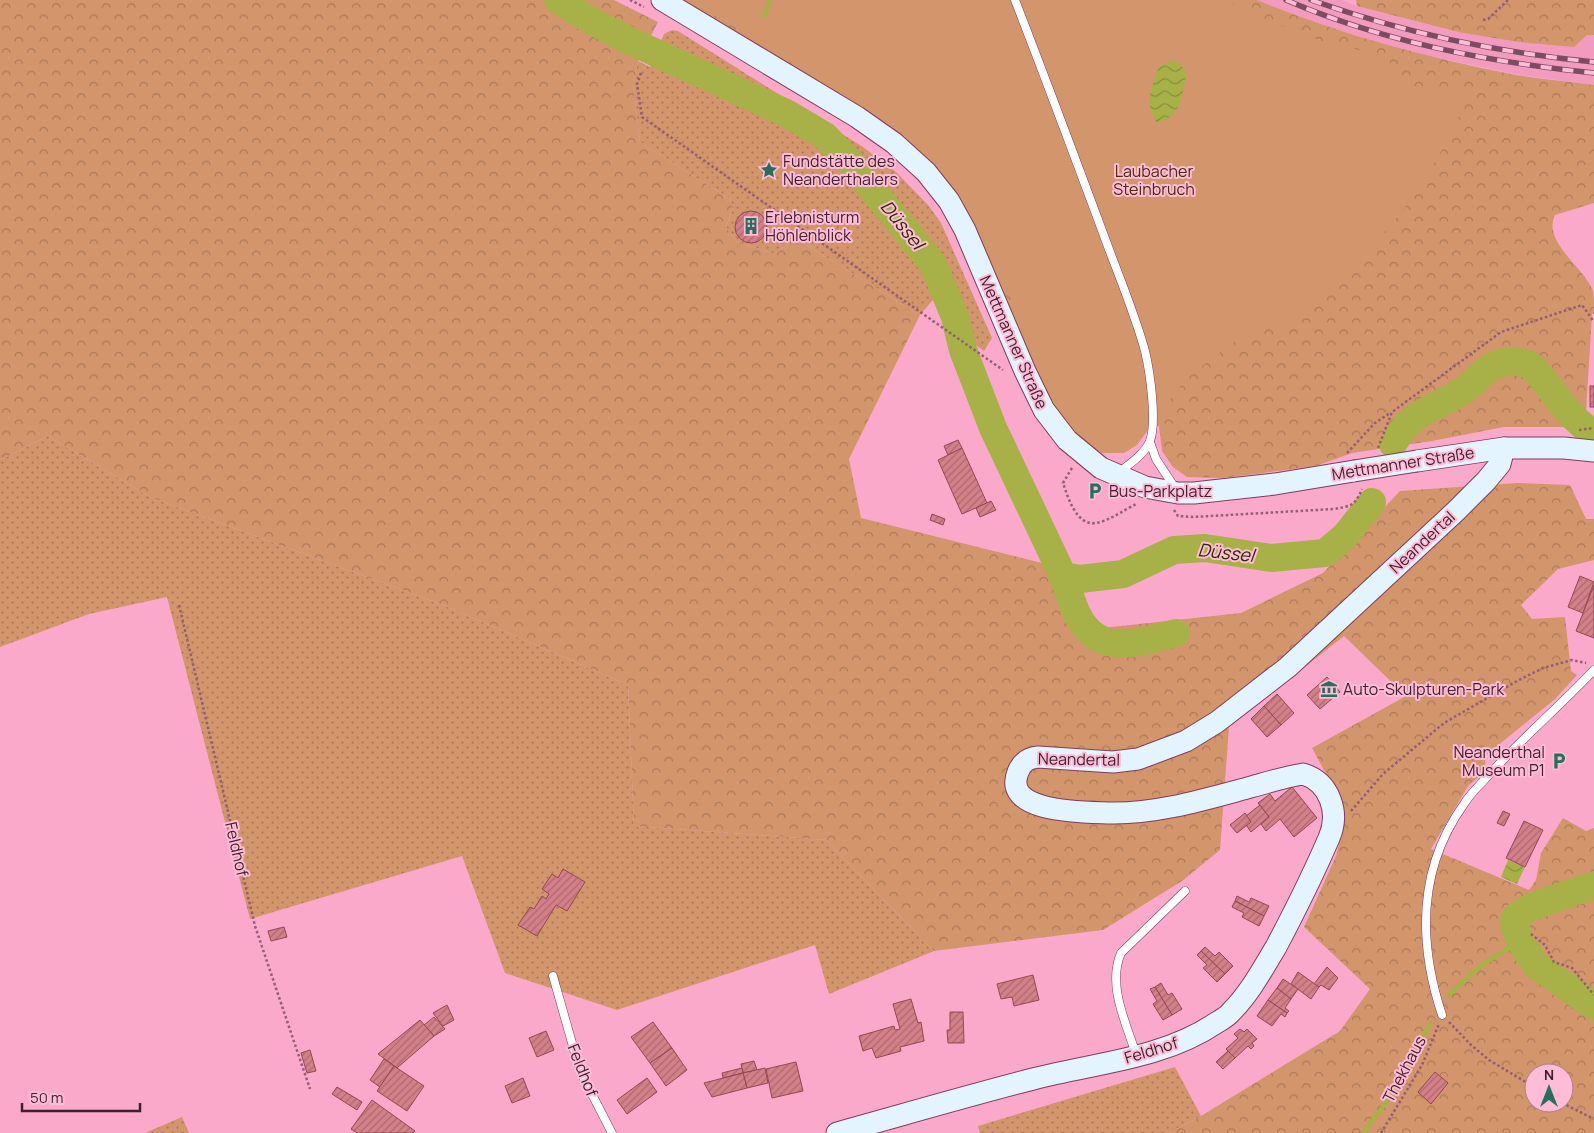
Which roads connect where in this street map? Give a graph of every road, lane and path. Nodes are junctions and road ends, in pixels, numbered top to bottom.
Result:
1 (630, 0) edge
2 (1015, 0) edge
3 (1508, 0) edge
4 (655, 4) edge
5 (1483, 20) dead end
6 (641, 73) dead end
7 (1594, 322) edge
8 (996, 365) dead end
9 (1392, 412) junction
10 (1593, 428) edge
11 (1577, 430) dead end
12 (1150, 442) junction
13 (1504, 448) junction
14 (1378, 450) dead end
15 (1594, 451) edge
16 (1069, 464) dead end
17 (1115, 475) junction
18 (1350, 478) junction
19 (1175, 499) junction
20 (1141, 503) dead end
21 (179, 605) dead end
22 (1594, 665) edge
23 (1594, 670) edge
24 (1341, 807) junction
25 (1186, 891) dead end
26 (1531, 934) dead end
27 (553, 976) dead end
28 (1594, 994) edge
29 (1442, 1015) junction
30 (1137, 1056) junction
31 (1524, 1081) edge
32 (310, 1089) dead end
33 (1574, 1109) edge
34 (1594, 1119) edge
35 (612, 1133) edge
36 (837, 1133) edge
37 (1381, 1133) edge

1 - 4 path
2 - 12 lane
3 - 5 path
4 - 17 main road, Mettmanner Straße
6 - 8 path
7 - 9 path
9 - 14 path
9 - 18 path
10 - 11 path
12 - 17 lane
12 - 19 lane
13 - 15 main road, Mettmanner Straße
13 - 18 main road, Mettmanner Straße, bridge
13 - 24 main road, Neandertal
16 - 20 path
17 - 19 main road, Mettmanner Straße
18 - 19 main road, Mettmanner Straße
18 - 19 path
21 - 32 path, Feldhof
22 - 24 path
23 - 29 lane
24 - 30 main road, Feldhof
25 - 30 lane
26 - 28 path
27 - 35 lane, Feldhof
29 - 31 path
29 - 37 path, Thekhaus
30 - 36 main road, Feldhof
33 - 34 path

